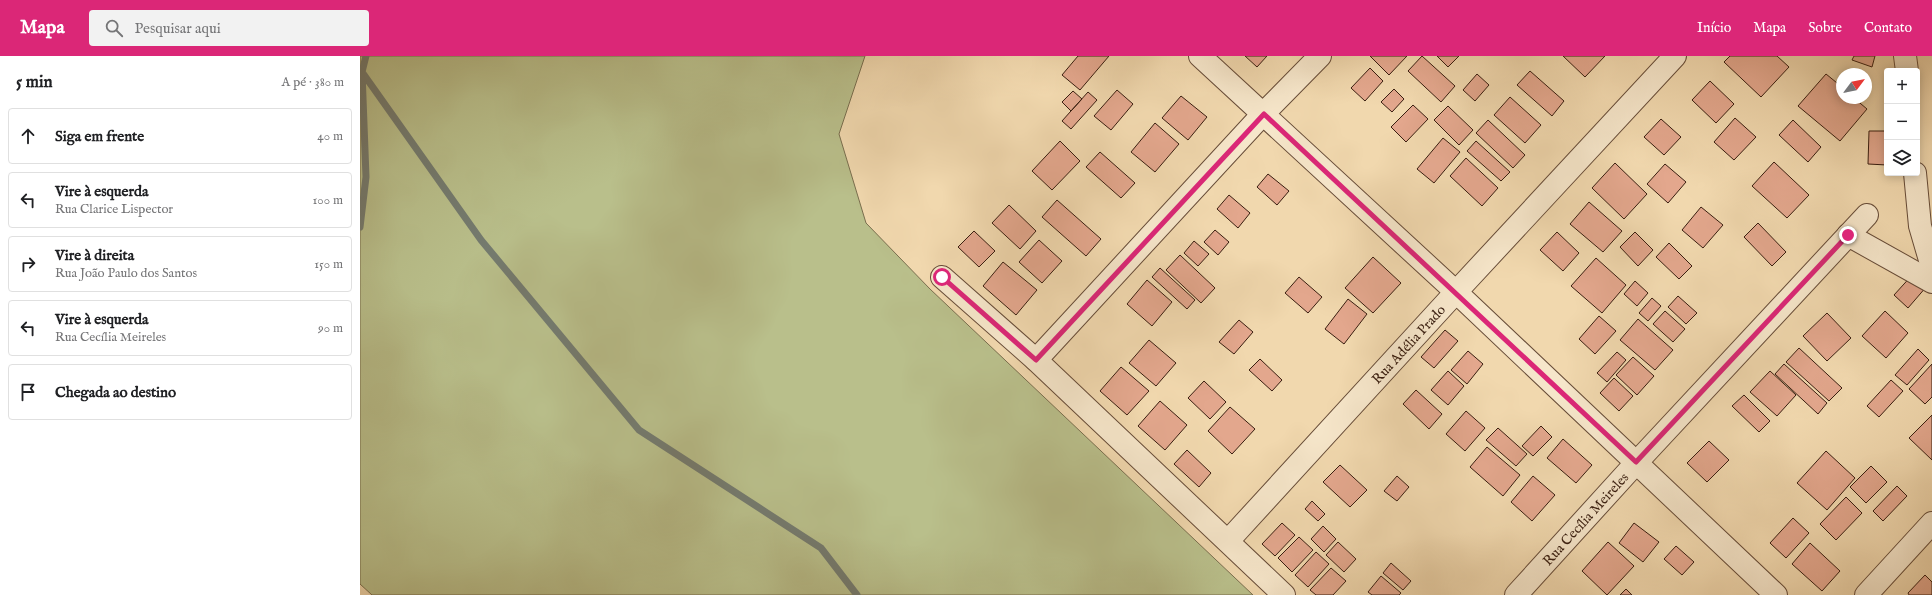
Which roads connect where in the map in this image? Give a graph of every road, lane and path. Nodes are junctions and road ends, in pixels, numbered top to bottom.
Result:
1 (1200, 56) edge
2 (1320, 56) edge
3 (1905, 56) edge
4 (1674, 58) edge
5 (1907, 68) edge
6 (1264, 114) junction
7 (1916, 176) edge
8 (1867, 215) dead end
9 (1848, 235) junction
10 (1932, 267) edge
11 (942, 277) dead end
12 (1932, 282) edge
13 (1456, 292) junction
14 (1036, 360) junction
15 (1636, 462) junction
16 (1932, 523) edge
17 (1228, 541) junction
18 (1284, 595) edge
19 (1516, 595) edge
20 (1776, 595) edge
21 (1866, 595) edge

1 - 6 street
2 - 6 street
3 - 5 street
4 - 13 street, Rua Adélia Prado
6 - 13 street
6 - 14 street
7 - 10 street
8 - 9 street, Rua Cecília Meireles
9 - 12 street
9 - 15 street, Rua Cecília Meireles
11 - 14 street
13 - 15 street
13 - 17 street, Rua Adélia Prado
14 - 17 street
15 - 19 street, Rua Cecília Meireles
15 - 20 street
16 - 21 street
17 - 18 street

